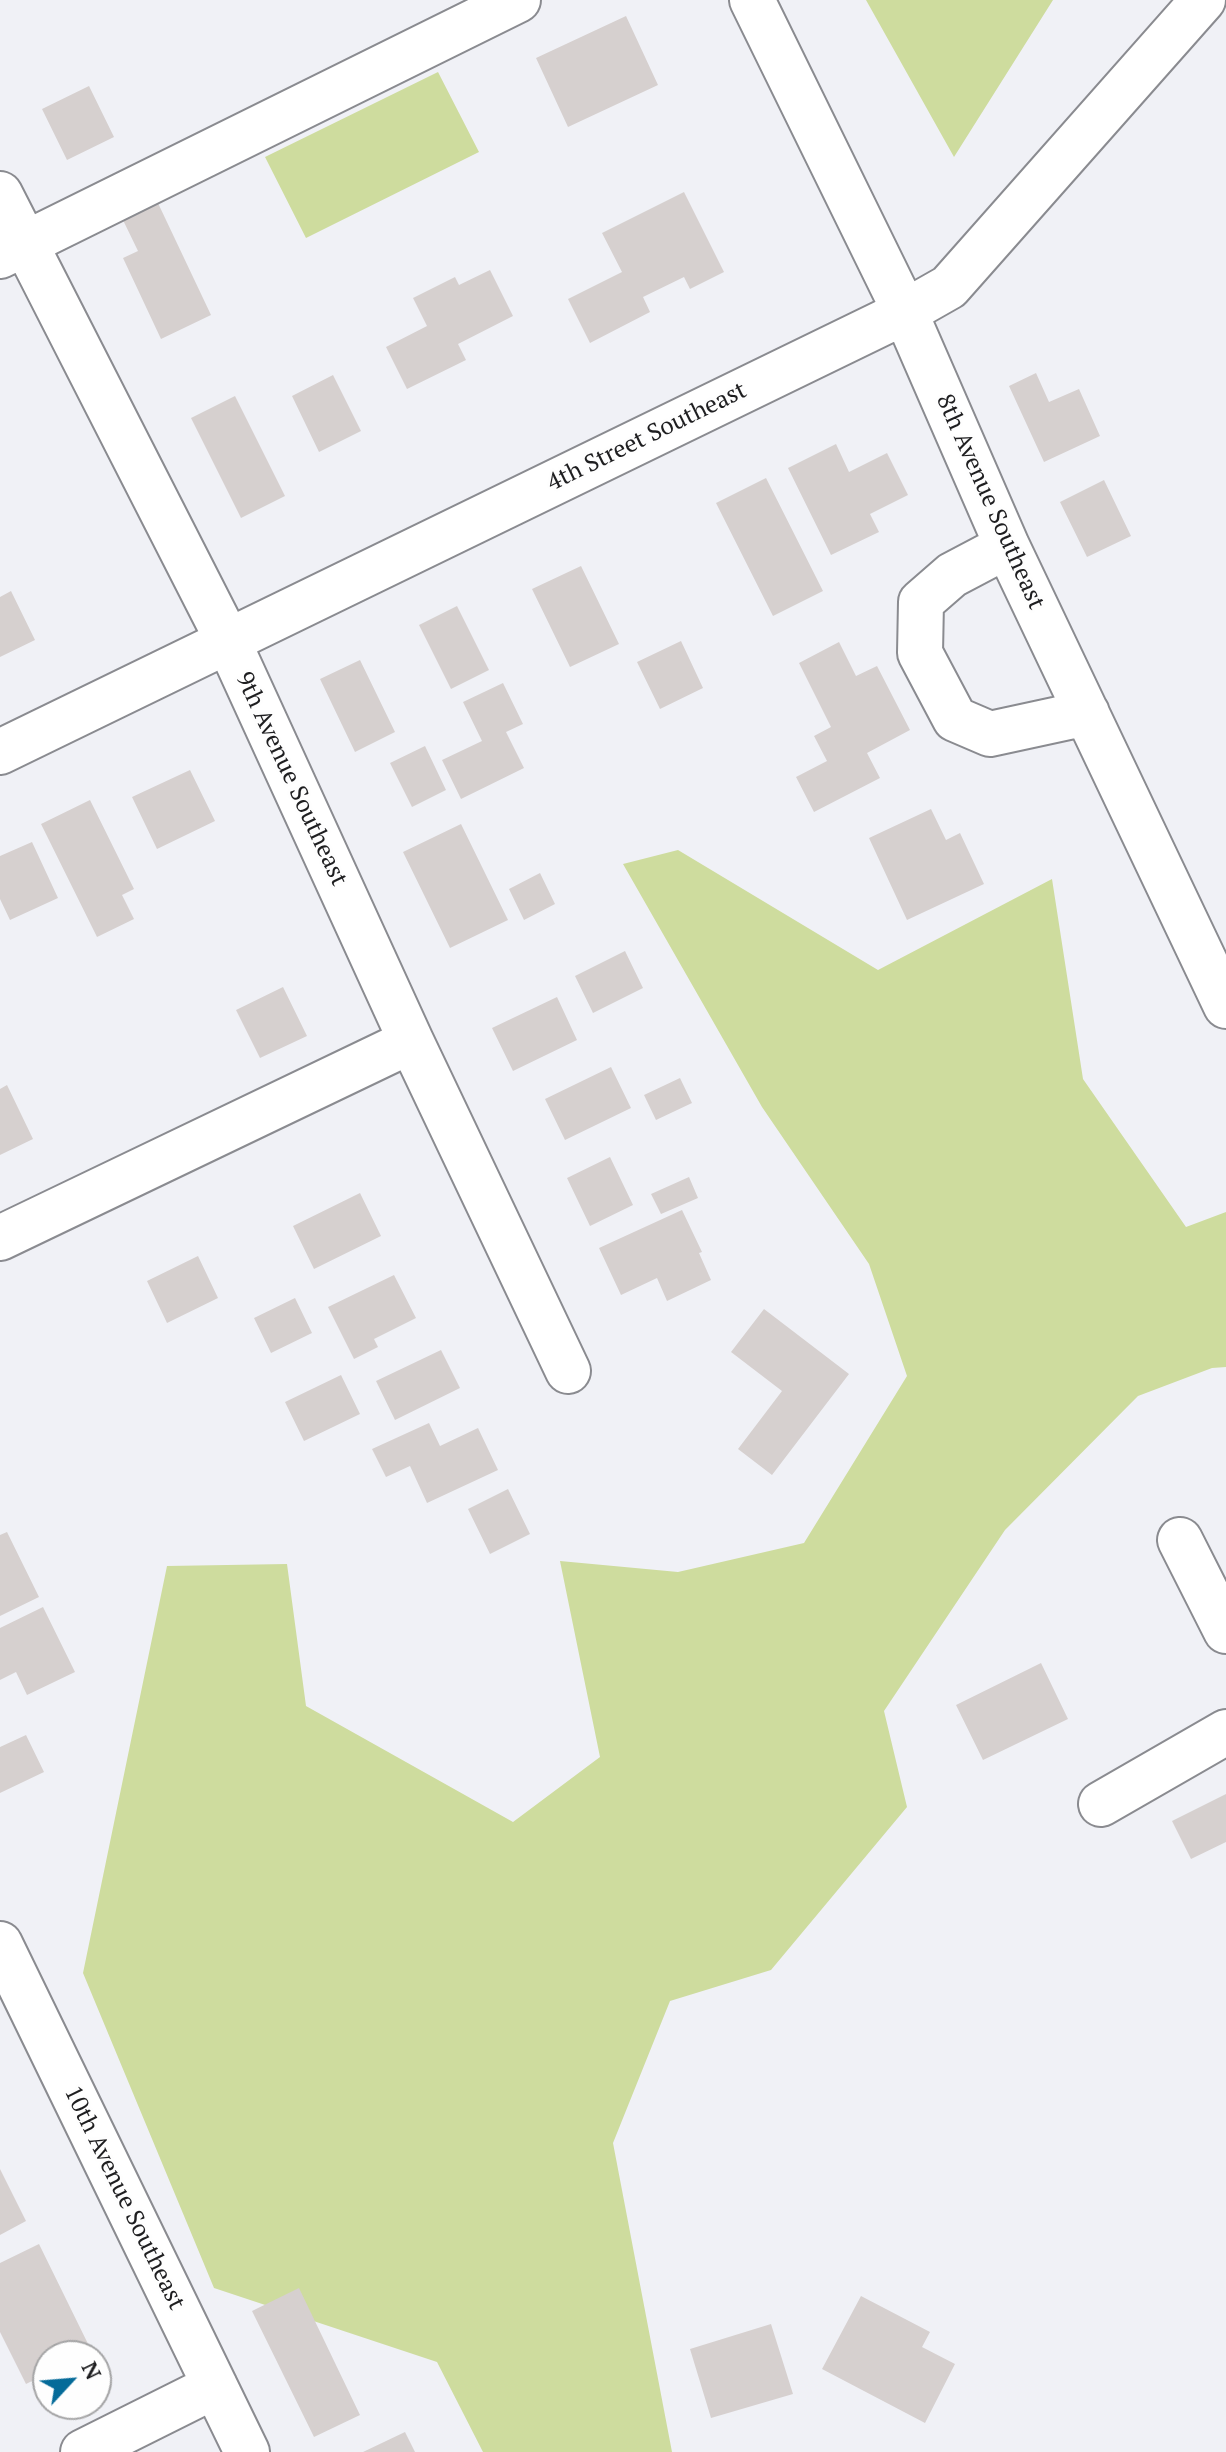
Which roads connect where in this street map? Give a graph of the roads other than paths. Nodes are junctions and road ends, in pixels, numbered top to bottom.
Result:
1 (518, 0) edge
2 (752, 0) edge
3 (1203, 0) edge
4 (0, 194) edge
5 (12, 250) edge
6 (905, 312) junction
7 (1007, 546) junction
8 (228, 641) junction
9 (1087, 713) junction
10 (0, 752) edge
11 (1226, 1006) edge
12 (411, 1041) junction
13 (0, 1238) edge
14 (568, 1371) dead end
15 (1180, 1540) dead end
16 (1226, 1631) edge
17 (1226, 1732) edge
18 (1101, 1804) dead end
19 (0, 1944) edge
20 (215, 2386) junction
21 (83, 2452) edge
22 (247, 2452) edge

1 - 5 street
2 - 6 street, 8th Avenue Southeast
3 - 6 street, 4th Street Southeast
4 - 5 street, 9th Avenue Southeast
5 - 8 street, 9th Avenue Southeast
6 - 7 street, 8th Avenue Southeast
6 - 8 street, 4th Street Southeast
7 - 9 street, 8th Avenue Southeast
7 - 9 street
8 - 10 street, 4th Street Southeast
8 - 12 street, 9th Avenue Southeast
9 - 11 street, 8th Avenue Southeast
12 - 13 street
12 - 14 street, 9th Avenue Southeast
15 - 16 street
17 - 18 street
19 - 20 street, 10th Avenue Southeast
20 - 21 street
20 - 22 street, 10th Avenue Southeast

